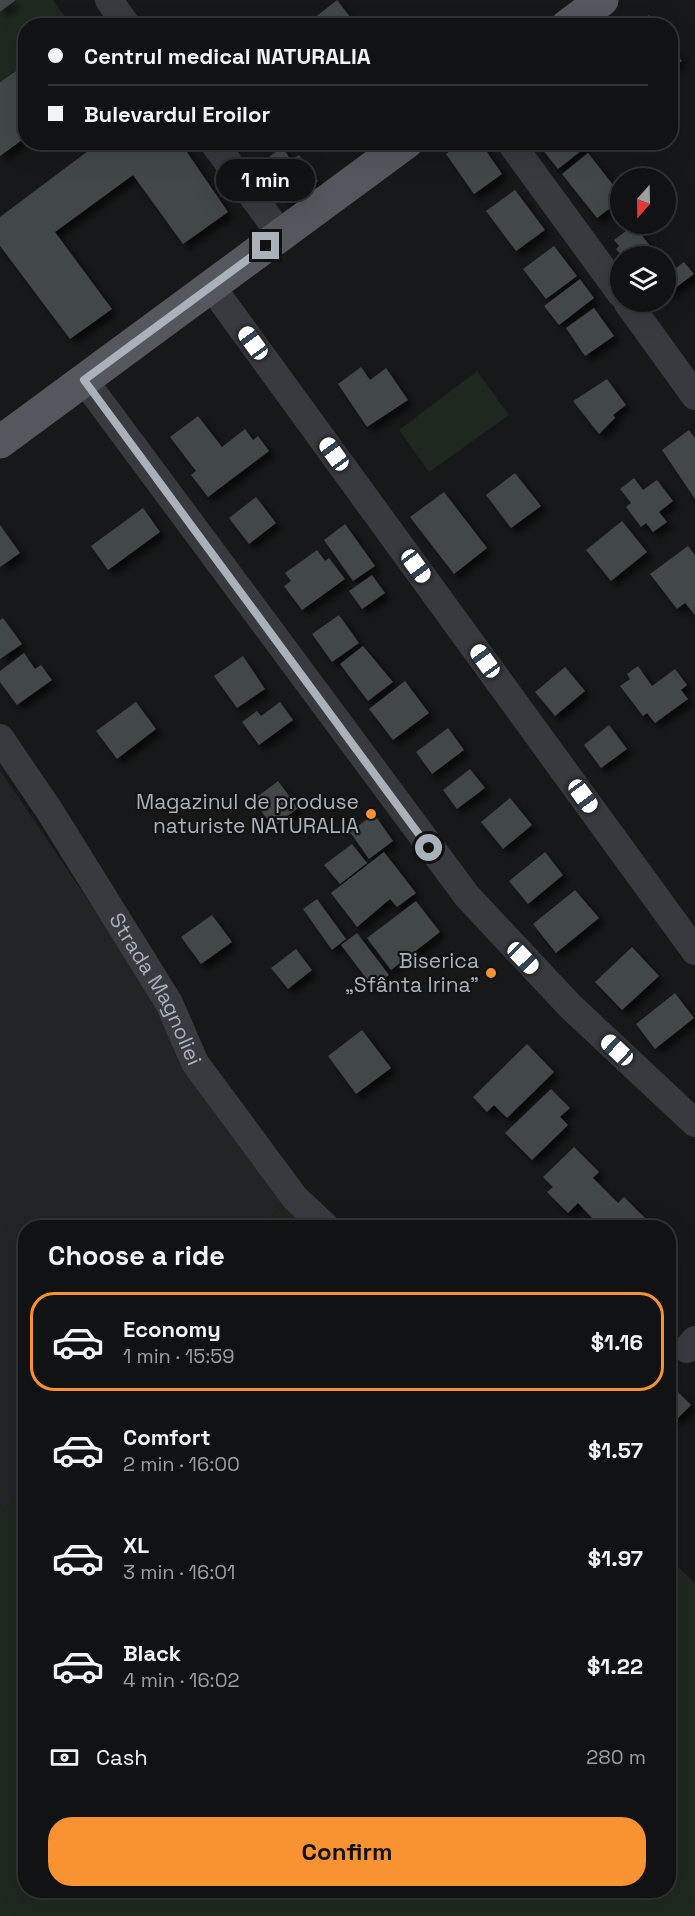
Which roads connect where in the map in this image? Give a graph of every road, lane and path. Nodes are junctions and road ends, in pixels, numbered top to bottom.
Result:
1 (109, 0) edge
2 (603, 0) edge
3 (121, 18) edge
4 (578, 18) edge
5 (219, 150) edge
6 (396, 150) edge
7 (516, 150) edge
8 (281, 235) junction
9 (610, 279) edge
10 (211, 286) junction
11 (634, 312) edge
12 (84, 380) junction
13 (695, 396) edge
14 (0, 441) edge
15 (0, 738) edge
16 (695, 951) edge
17 (695, 1123) edge
18 (319, 1220) edge

1 - 3 street
2 - 4 main road
5 - 8 street
6 - 8 main road
7 - 9 street
8 - 10 main road
10 - 12 main road
10 - 16 street
11 - 13 street
12 - 14 main road
12 - 17 street
15 - 18 street, Strada Magnoliei

